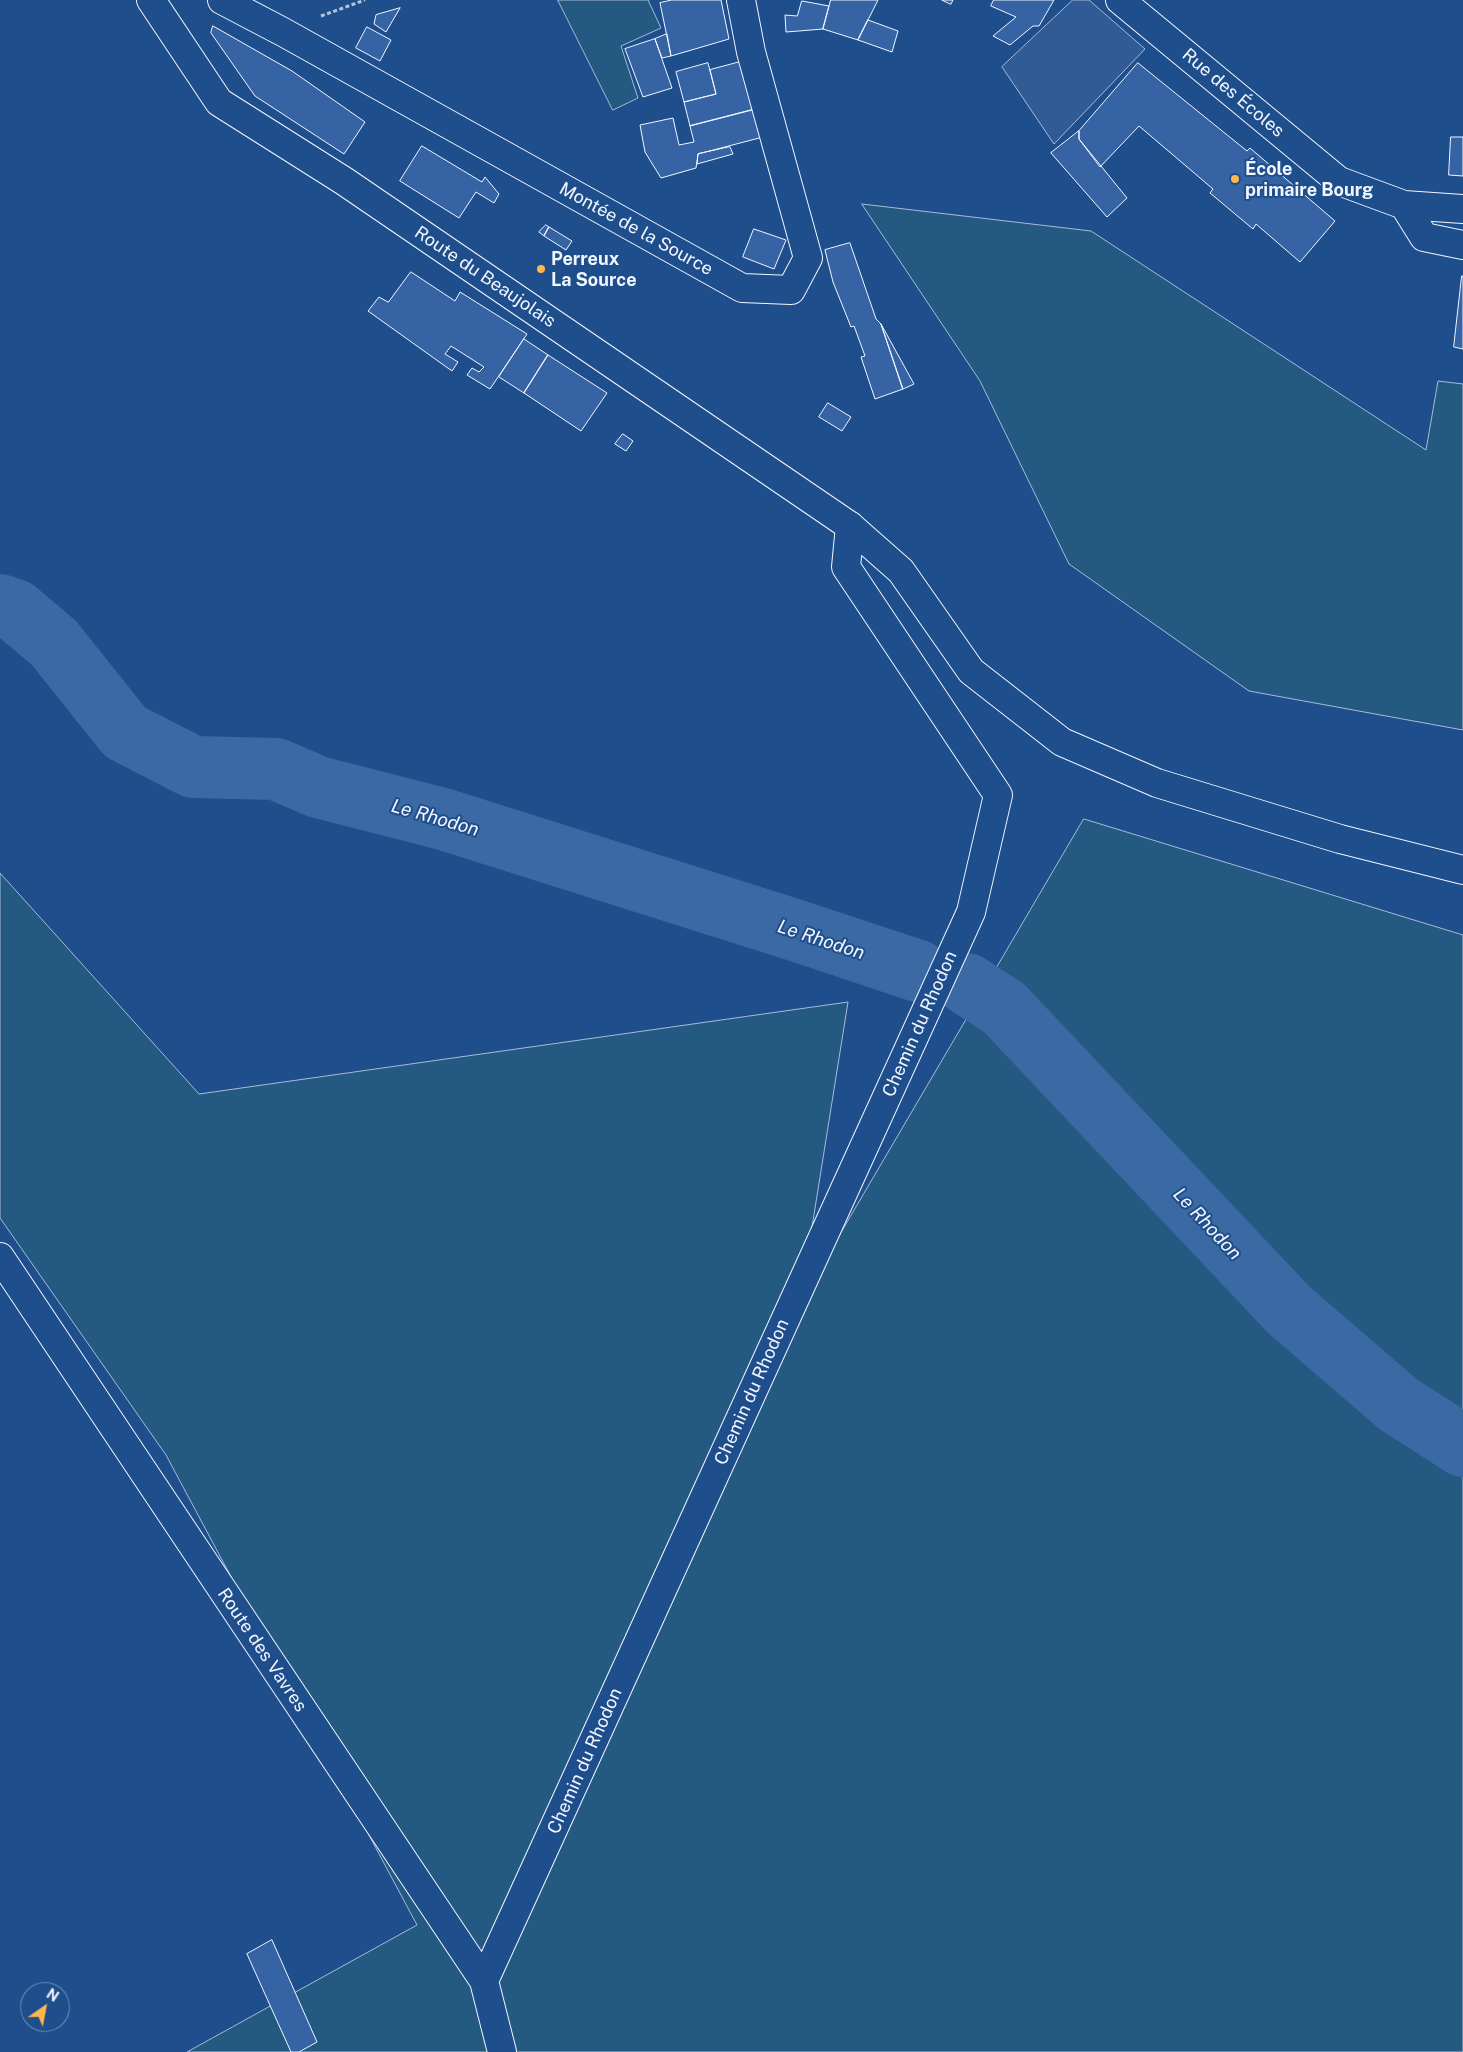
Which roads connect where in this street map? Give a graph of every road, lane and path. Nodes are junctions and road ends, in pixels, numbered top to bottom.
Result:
1 (151, 0) edge
2 (222, 0) edge
3 (365, 0) edge
4 (741, 0) edge
5 (1120, 0) edge
6 (315, 18) dead end
7 (1404, 205) junction
8 (1463, 209) edge
9 (1463, 245) edge
10 (850, 526) junction
11 (1463, 870) edge
12 (0, 1258) edge
13 (484, 1981) junction
14 (502, 2052) edge

1 - 10 street, Route du Beaujolais
2 - 4 street, Montée de la Source
3 - 6 path
5 - 7 street, Rue des Écoles
7 - 8 street, Rue des Écoles
7 - 9 street
10 - 11 street, Route du Beaujolais
10 - 13 street, Chemin du Rhodon
12 - 13 street, Route des Vavres
13 - 14 street, Route des Vavres

